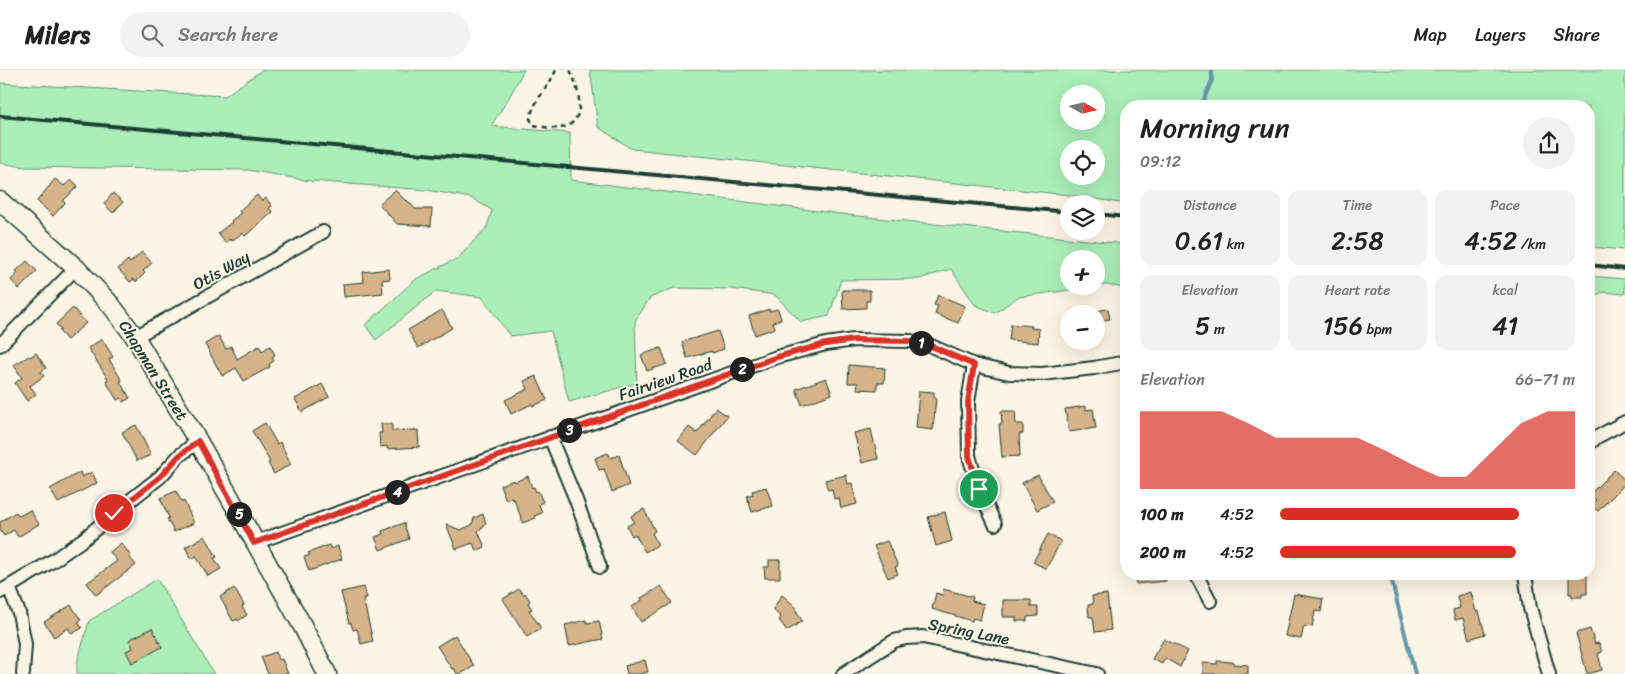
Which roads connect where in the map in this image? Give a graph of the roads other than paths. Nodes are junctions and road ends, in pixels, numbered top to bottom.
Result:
1 (0, 201) edge
2 (323, 232) dead end
3 (76, 268) junction
4 (135, 337) junction
5 (0, 345) edge
6 (1120, 363) edge
7 (974, 365) junction
8 (1625, 422) edge
9 (550, 437) junction
10 (1595, 439) edge
11 (198, 441) junction
12 (995, 524) dead end
13 (254, 543) junction
14 (600, 567) dead end
15 (1199, 580) edge
16 (1526, 580) edge
17 (4, 590) edge
18 (1210, 601) dead end
19 (23, 674) edge
20 (327, 674) edge
21 (842, 674) edge
22 (1097, 674) edge
23 (1549, 674) edge

1 - 3 street, Chapman Street
2 - 4 street, Otis Way
3 - 4 street, Chapman Street
3 - 5 street
4 - 11 street, Chapman Street
6 - 7 street, Fairview Road
7 - 9 street, Fairview Road
7 - 12 street
8 - 10 street
9 - 13 street, Fairview Road
9 - 14 street
11 - 13 street, Chapman Street
11 - 17 street
13 - 20 street, Chapman Street
15 - 18 street
16 - 23 street
17 - 19 street
21 - 22 street, Spring Lane

